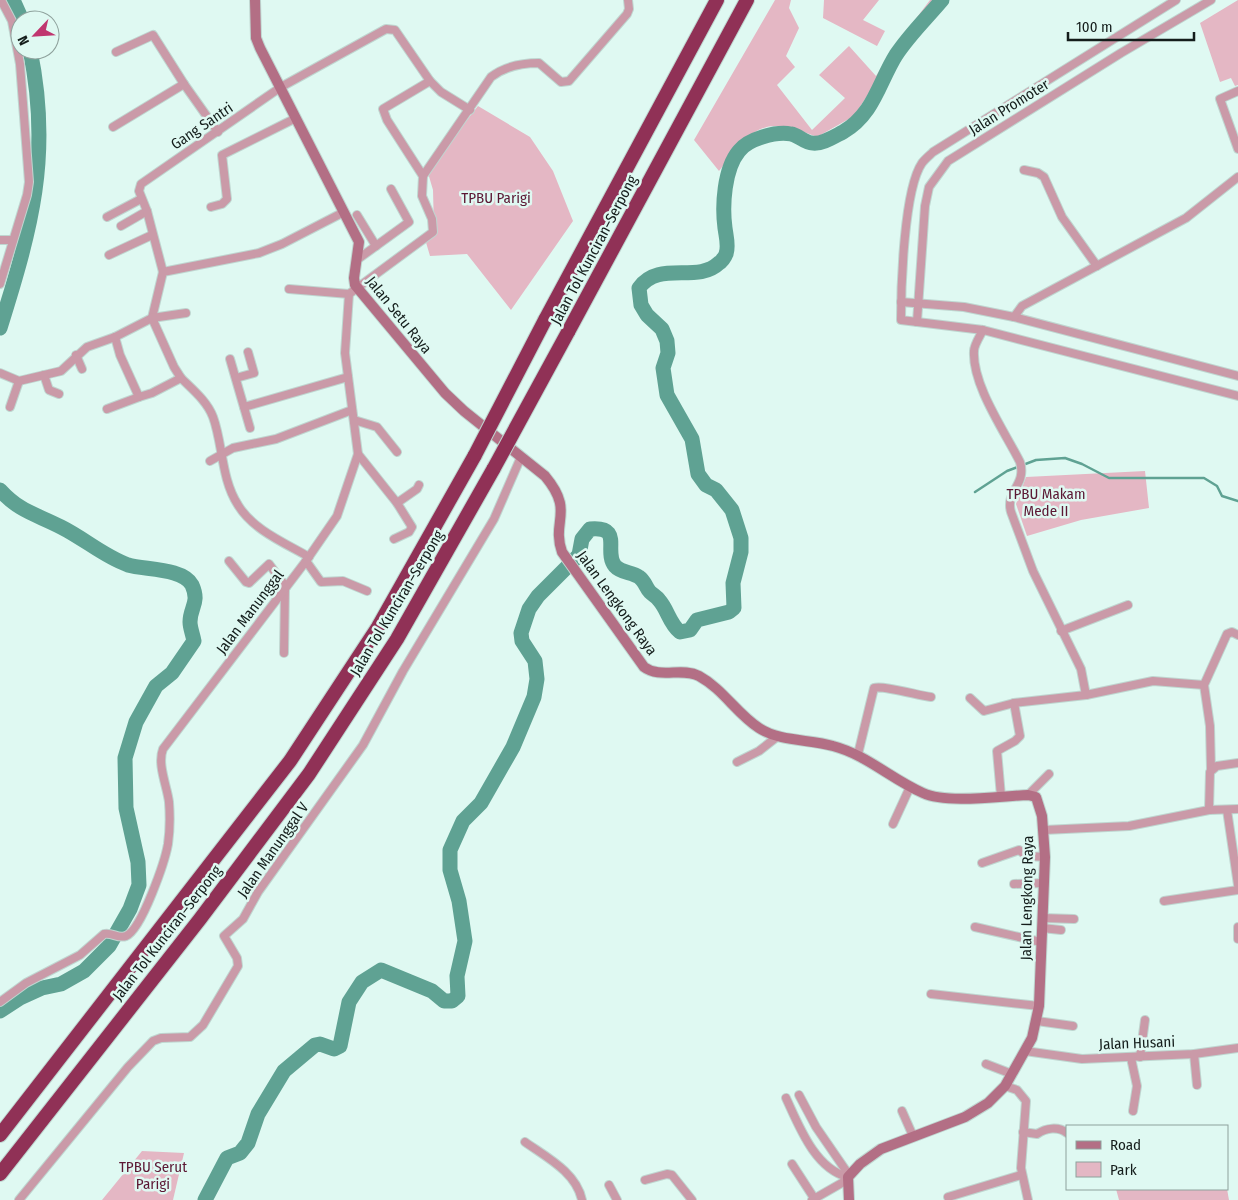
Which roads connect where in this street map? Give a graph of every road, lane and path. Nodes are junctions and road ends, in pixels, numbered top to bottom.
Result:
1 (1, 0) edge
2 (255, 0) edge
3 (628, 0) edge
4 (717, 0) edge
5 (747, 0) edge
6 (1176, 0) edge
7 (1211, 0) edge
8 (116, 52) dead end
9 (430, 81) junction
10 (184, 84) junction
11 (281, 87) junction
12 (1238, 91) edge
13 (470, 110) junction
14 (296, 118) junction
15 (113, 127) dead end
16 (218, 132) junction
17 (1238, 150) edge
18 (1024, 170) dead end
19 (423, 176) junction
20 (1238, 177) edge
21 (391, 189) dead end
22 (141, 198) junction
23 (211, 208) dead end
24 (147, 211) junction
25 (344, 212) junction
26 (357, 216) dead end
27 (107, 217) dead end
28 (121, 226) dead end
29 (152, 235) junction
30 (0, 240) edge
31 (13, 240) junction
32 (376, 246) junction
33 (109, 256) dead end
34 (358, 258) junction
35 (1096, 266) junction
36 (163, 272) junction
37 (0, 284) edge
38 (289, 289) dead end
39 (353, 290) junction
40 (901, 302) junction
41 (918, 303) junction
42 (927, 304) junction
43 (186, 313) dead end
44 (1014, 317) junction
45 (152, 318) junction
46 (917, 322) junction
47 (926, 324) junction
48 (983, 330) junction
49 (115, 337) junction
50 (248, 352) dead end
51 (76, 354) junction
52 (230, 359) dead end
53 (82, 370) dead end
54 (0, 373) edge
55 (44, 375) junction
56 (1238, 376) edge
57 (348, 377) junction
58 (181, 378) junction
59 (236, 378) junction
60 (19, 381) junction
61 (59, 394) dead end
62 (1238, 396) edge
63 (139, 397) junction
64 (244, 406) junction
65 (10, 407) dead end
66 (107, 409) dead end
67 (352, 410) junction
68 (354, 420) junction
69 (250, 428) dead end
70 (397, 452) dead end
71 (358, 454) junction
72 (220, 455) junction
73 (520, 457) junction
74 (210, 461) dead end
75 (419, 485) dead end
76 (397, 503) junction
77 (394, 539) dead end
78 (562, 552) joint
79 (308, 559) junction
80 (229, 561) dead end
81 (285, 587) junction
82 (367, 591) dead end
83 (1128, 605) dead end
84 (1061, 631) junction
85 (1238, 634) edge
86 (284, 653) dead end
87 (1204, 685) junction
88 (1086, 695) junction
89 (930, 697) dead end
90 (970, 698) dead end
91 (1014, 702) junction
92 (778, 736) junction
93 (858, 754) junction
94 (737, 762) dead end
95 (1238, 763) edge
96 (1211, 770) junction
97 (1049, 774) dead end
98 (910, 787) junction
99 (1028, 795) junction
100 (1002, 796) junction
101 (1238, 809) edge
102 (1209, 810) junction
103 (1226, 810) junction
104 (893, 824) dead end
105 (1044, 830) junction
106 (1045, 857) junction
107 (982, 863) dead end
108 (1044, 882) junction
109 (1014, 884) dead end
110 (1238, 884) edge
111 (1238, 890) edge
112 (1164, 901) dead end
113 (1074, 919) dead end
114 (1042, 923) junction
115 (1238, 927) edge
116 (975, 928) dead end
117 (1061, 930) dead end
118 (1238, 939) edge
119 (1041, 942) junction
120 (930, 994) dead end
121 (0, 1002) edge
122 (1039, 1006) junction
123 (1145, 1020) dead end
124 (1037, 1021) junction
125 (1073, 1026) dead end
126 (1032, 1038) junction
127 (1238, 1048) edge
128 (1025, 1051) junction
129 (1038, 1052) junction
130 (1194, 1054) junction
131 (1140, 1057) junction
132 (1131, 1058) junction
133 (986, 1064) dead end
134 (1012, 1074) junction
135 (1197, 1085) dead end
136 (1005, 1086) junction
137 (799, 1095) dead end
138 (786, 1098) dead end
139 (902, 1111) dead end
140 (1133, 1111) dead end
141 (1023, 1132) junction
142 (1066, 1132) edge
143 (0, 1135) edge
144 (913, 1136) junction
145 (525, 1142) dead end
146 (792, 1164) dead end
147 (0, 1174) edge
148 (1021, 1175) junction
149 (848, 1177) junction
150 (645, 1180) dead end
151 (609, 1185) dead end
152 (948, 1197) dead end
153 (813, 1199) edge
154 (19, 1200) edge
155 (582, 1200) edge
156 (617, 1200) edge
157 (692, 1200) edge
158 (849, 1200) edge
159 (1028, 1200) edge

1 - 31 street
2 - 11 street, Jalan Setu Raya
3 - 13 street
4 - 143 highway, Jalan Tol Kunciran–Serpong, bridge
5 - 147 highway, Jalan Tol Kunciran–Serpong, bridge
6 - 40 street, Jalan Promoter
7 - 41 street, Jalan Promoter
8 - 10 street
9 - 11 street, Gang Santri
9 - 13 street
9 - 19 street
10 - 15 street
10 - 16 street
11 - 14 street, Jalan Setu Raya
11 - 16 street, Gang Santri
12 - 17 street
13 - 19 street
14 - 23 street
14 - 25 street, Jalan Setu Raya
16 - 22 street, Gang Santri
18 - 35 street
19 - 39 street
20 - 35 street
21 - 32 street
22 - 24 street
22 - 27 street
24 - 28 street
24 - 29 street
25 - 34 street, Jalan Setu Raya
25 - 36 street
26 - 32 street
29 - 33 street
29 - 36 street
30 - 31 street
31 - 37 street
32 - 34 street
34 - 39 street, Jalan Setu Raya
35 - 44 street
36 - 45 street
38 - 39 street
39 - 57 street, Jalan Manunggal
39 - 73 street, Jalan Setu Raya
40 - 41 street
40 - 46 street, Jalan Promoter
41 - 42 street
41 - 46 street, Jalan Promoter
42 - 44 street
42 - 47 street
43 - 45 street
44 - 56 street
45 - 49 street
45 - 58 street
46 - 47 street, Jalan Promoter
47 - 48 street, Jalan Promoter
48 - 62 street, Jalan Promoter
48 - 84 street
49 - 51 street
49 - 63 street
50 - 59 street
51 - 53 street
51 - 55 street
52 - 59 street
54 - 60 street
55 - 60 street
55 - 61 street
57 - 64 street
57 - 67 street, Jalan Manunggal
58 - 63 street
58 - 72 street
59 - 64 street
60 - 65 street
63 - 66 street
64 - 69 street
67 - 68 street, Jalan Manunggal
67 - 72 street
68 - 70 street
68 - 71 street, Jalan Manunggal
71 - 76 street
71 - 79 street, Jalan Manunggal
72 - 74 street
72 - 79 street
73 - 78 street, Jalan Setu Raya
73 - 154 street, Jalan Manunggal V
75 - 76 street
76 - 77 street
78 - 92 street, Jalan Lengkong Raya
79 - 81 street, Jalan Manunggal
79 - 82 street
80 - 81 street
81 - 86 street
81 - 121 street, Jalan Manunggal
83 - 84 street
84 - 88 street
85 - 87 street
87 - 88 street
87 - 96 street
88 - 91 street
89 - 93 street
90 - 91 street
91 - 100 street
92 - 93 street, Jalan Lengkong Raya
92 - 94 street
93 - 98 street, Jalan Lengkong Raya
95 - 96 street
96 - 102 street
97 - 99 street
98 - 100 street, Jalan Lengkong Raya
98 - 104 street
99 - 100 street, Jalan Lengkong Raya
99 - 105 street, Jalan Lengkong Raya
101 - 103 street
102 - 103 street
102 - 105 street
103 - 110 street
105 - 106 street, Jalan Lengkong Raya
106 - 107 street
106 - 108 street, Jalan Lengkong Raya
108 - 109 street
108 - 114 street, Jalan Lengkong Raya
111 - 112 street
113 - 114 street
114 - 117 street
114 - 119 street, Jalan Lengkong Raya
115 - 118 street
116 - 119 street
119 - 122 street, Jalan Lengkong Raya
120 - 122 street
122 - 124 street, Jalan Lengkong Raya
123 - 131 street
124 - 125 street
124 - 126 street, Jalan Lengkong Raya
126 - 128 street, Jalan Lengkong Raya
126 - 129 street
127 - 130 street, Jalan Husani
128 - 129 street, Jalan Husani
128 - 134 street, Jalan Lengkong Raya
129 - 132 street, Jalan Husani
130 - 131 street, Jalan Husani
130 - 135 street
131 - 132 street, Jalan Husani
132 - 140 street
133 - 134 street
134 - 136 street, Jalan Lengkong Raya
136 - 141 street
136 - 144 street, Jalan Lengkong Raya
137 - 149 street
138 - 149 street
139 - 144 street
141 - 142 street
141 - 148 street
144 - 149 street, Jalan Lengkong Raya
145 - 155 street
146 - 153 street
148 - 152 street
148 - 159 street
149 - 153 street
149 - 158 street
150 - 157 street
151 - 156 street

